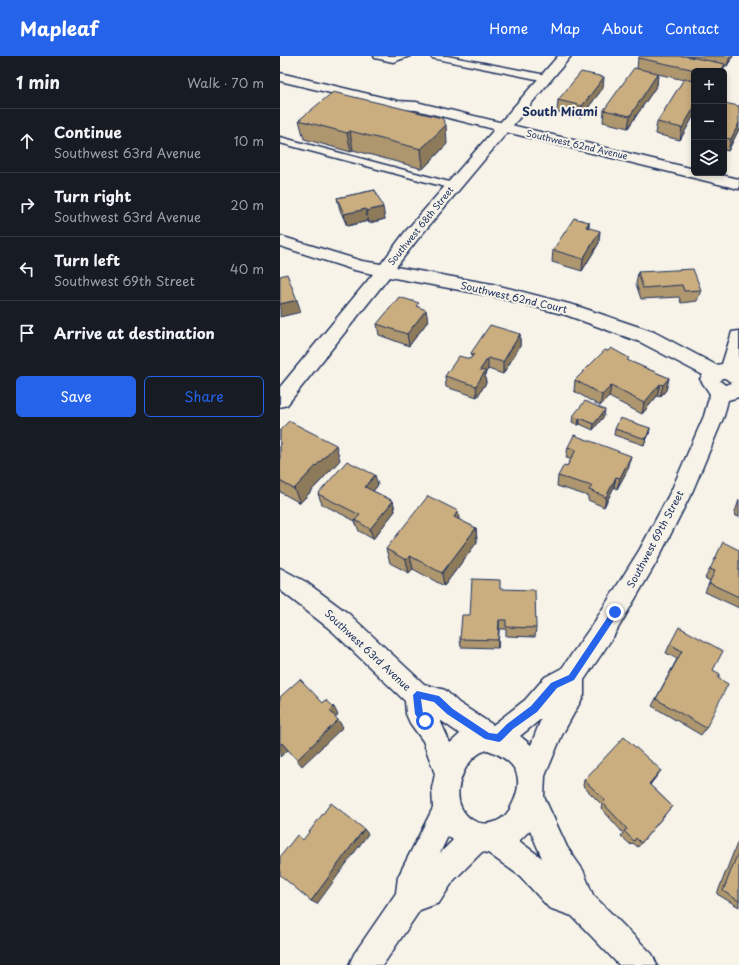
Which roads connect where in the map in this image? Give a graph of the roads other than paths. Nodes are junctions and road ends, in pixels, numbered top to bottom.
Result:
1 (378, 56) edge
2 (406, 56) edge
3 (435, 56) edge
4 (565, 56) edge
5 (280, 69) edge
6 (280, 78) edge
7 (546, 78) junction
8 (416, 106) junction
9 (503, 127) junction
10 (280, 140) edge
11 (739, 184) edge
12 (453, 186) junction
13 (280, 241) edge
14 (385, 271) junction
15 (739, 337) edge
16 (731, 383) edge
17 (280, 400) edge
18 (280, 578) edge
19 (571, 677) junction
20 (417, 695) junction
21 (493, 738) junction
22 (449, 774) junction
23 (531, 787) junction
24 (447, 809) junction
25 (484, 838) junction
26 (410, 898) junction
27 (581, 904) junction
28 (365, 965) edge
29 (642, 965) edge

1 - 2 lane
3 - 7 lane
4 - 7 street, Southwest 68th Street
5 - 8 street, Southwest 62nd Avenue
6 - 8 street, Southwest 62nd Avenue
7 - 9 street, Southwest 68th Street
8 - 9 street, Southwest 62nd Avenue
9 - 11 street, Southwest 62nd Avenue
9 - 12 street, Southwest 68th Street
10 - 12 lane
12 - 14 street, Southwest 68th Street
13 - 14 street, Southwest 62nd Court
14 - 16 street, Southwest 62nd Court
14 - 17 street, Southwest 68th Street
15 - 16 street, Southwest 69th Street
16 - 19 street, Southwest 69th Street
18 - 20 street, Southwest 63rd Avenue
19 - 21 street, Southwest 69th Street
19 - 23 street
20 - 21 street, Southwest 63rd Avenue
20 - 22 street, Southwest 63rd Avenue
21 - 22 street
21 - 23 street
22 - 24 street
23 - 25 street
23 - 27 street
24 - 25 street
24 - 26 street
25 - 26 street
25 - 27 street
26 - 28 street
27 - 29 street

